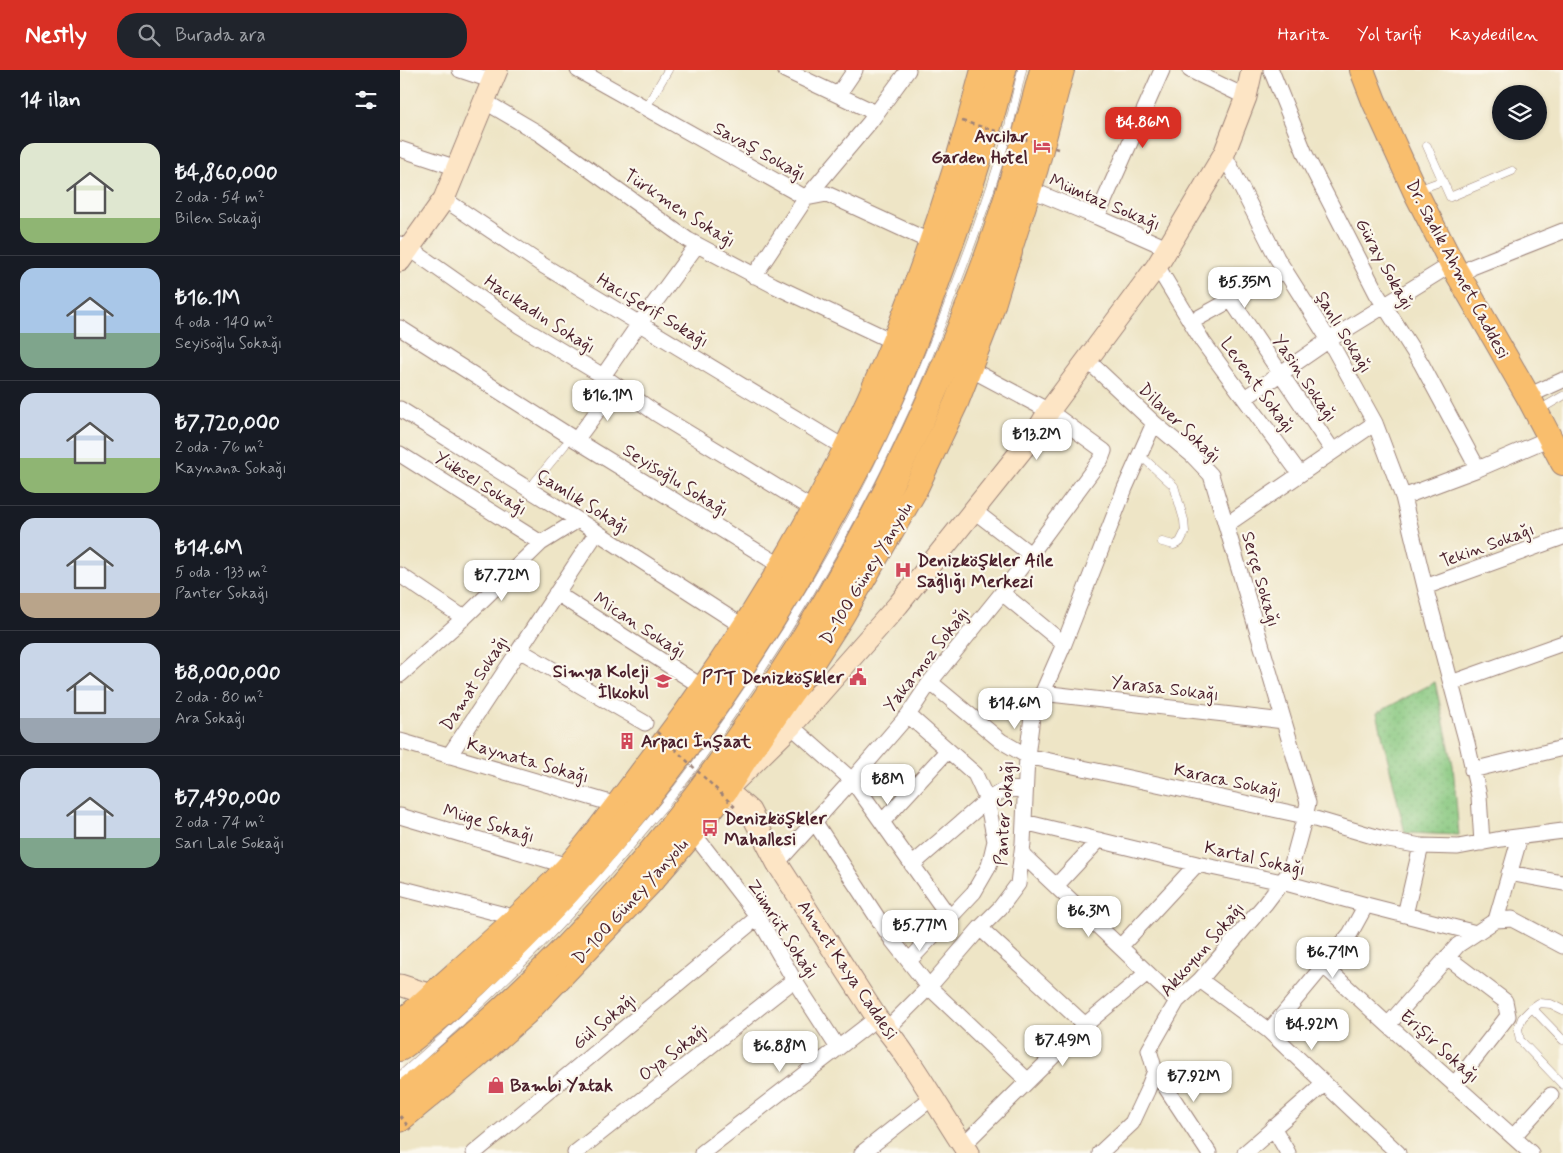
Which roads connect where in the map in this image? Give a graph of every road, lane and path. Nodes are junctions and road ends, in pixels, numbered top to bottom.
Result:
1 (460, 70) edge
2 (578, 70) edge
3 (668, 70) edge
4 (785, 70) edge
5 (855, 70) edge
6 (908, 70) edge
7 (983, 70) edge
8 (1003, 70) edge
9 (1022, 70) edge
10 (1043, 70) edge
11 (1062, 70) edge
12 (1162, 70) edge
13 (1190, 70) edge
14 (1252, 70) edge
15 (1271, 70) edge
16 (1362, 70) edge
17 (495, 75) edge
18 (838, 95) junction
19 (1246, 97) junction
20 (484, 101) junction
21 (645, 109) junction
22 (876, 113) junction
23 (962, 121) dead end
24 (1427, 146) dead end
25 (400, 149) edge
26 (1058, 149) dead end
27 (1224, 154) junction
28 (457, 168) junction
29 (1512, 171) dead end
30 (1442, 181) junction
31 (1029, 190) junction
32 (1415, 191) junction
33 (806, 198) junction
34 (444, 199) junction
35 (1097, 217) junction
36 (1563, 231) edge
37 (931, 242) junction
38 (697, 245) junction
39 (403, 251) edge
40 (1009, 252) junction
41 (1162, 257) junction
42 (1285, 270) junction
43 (1455, 270) junction
44 (754, 276) junction
45 (1231, 300) junction
46 (1385, 306) junction
47 (1191, 322) junction
48 (639, 324) junction
49 (400, 328) edge
50 (1329, 340) junction
51 (894, 342) junction
52 (1087, 360) junction
53 (970, 369) junction
54 (1280, 374) junction
55 (603, 376) junction
56 (1563, 380) edge
57 (616, 386) junction
58 (1563, 396) edge
59 (1245, 398) junction
60 (1532, 403) junction
61 (400, 409) edge
62 (1049, 411) junction
63 (1154, 423) junction
64 (1375, 423) junction
65 (1550, 438) junction
66 (570, 443) junction
67 (845, 448) junction
68 (1333, 451) junction
69 (400, 454) edge
70 (1140, 455) junction
71 (1563, 463) edge
72 (1478, 469) junction
73 (1300, 474) junction
74 (529, 489) junction
75 (1403, 497) junction
76 (813, 509) junction
77 (973, 510) junction
78 (578, 520) junction
79 (1226, 525) junction
80 (597, 532) junction
81 (1563, 537) edge
82 (1162, 542) dead end
83 (541, 543) junction
84 (1030, 554) junction
85 (781, 566) junction
86 (400, 575) edge
87 (1424, 587) junction
88 (556, 593) junction
89 (1002, 593) junction
90 (464, 618) junction
91 (744, 627) junction
92 (1563, 643) edge
93 (1064, 644) junction
94 (519, 650) junction
95 (406, 660) edge
96 (789, 663) junction
97 (400, 675) edge
98 (930, 682) junction
99 (1450, 684) junction
100 (704, 688) junction
101 (1042, 693) junction
102 (908, 715) junction
103 (1284, 721) junction
104 (645, 723) dead end
105 (791, 726) junction
106 (657, 732) dead end
107 (400, 741) edge
108 (1563, 748) edge
109 (948, 750) junction
110 (449, 756) junction
111 (1027, 756) junction
112 (1472, 770) junction
113 (852, 780) junction
114 (1025, 789) junction
115 (732, 800) junction
116 (987, 800) junction
117 (617, 805) junction
118 (400, 816) edge
119 (1306, 816) junction
120 (814, 821) junction
121 (882, 822) junction
122 (1024, 822) junction
123 (1563, 831) edge
124 (693, 833) junction
125 (1520, 837) junction
126 (1099, 840) junction
127 (1482, 843) junction
128 (1421, 846) junction
129 (1022, 854) junction
130 (777, 863) junction
131 (1196, 864) junction
132 (912, 865) junction
133 (568, 866) junction
134 (1509, 873) junction
135 (1282, 882) junction
136 (1563, 883) edge
137 (1056, 886) junction
138 (400, 888) edge
139 (1366, 905) junction
140 (1405, 915) junction
141 (758, 917) junction
142 (517, 918) junction
143 (950, 918) junction
144 (1496, 920) junction
145 (980, 928) junction
146 (1476, 933) junction
147 (1563, 946) edge
148 (1120, 947) junction
149 (1447, 958) junction
150 (909, 961) junction
151 (1324, 966) junction
152 (1147, 973) junction
153 (794, 980) junction
154 (1200, 980) junction
155 (400, 985) edge
156 (929, 987) junction
157 (431, 995) junction
158 (1177, 1001) junction
159 (1532, 1008) junction
160 (1563, 1010) edge
161 (882, 1023) junction
162 (400, 1024) edge
163 (1085, 1024) junction
164 (1388, 1025) junction
165 (1269, 1031) junction
166 (443, 1039) junction
167 (1563, 1040) edge
168 (400, 1048) edge
169 (838, 1048) junction
170 (400, 1070) edge
171 (1154, 1070) junction
172 (400, 1076) edge
173 (1028, 1081) junction
174 (1562, 1083) edge
175 (1324, 1084) junction
176 (1454, 1085) junction
177 (1551, 1095) dead end
178 (400, 1096) edge
179 (933, 1097) junction
180 (400, 1116) edge
181 (406, 1125) edge
182 (1273, 1127) junction
183 (1513, 1137) junction
184 (966, 1149) edge
185 (1396, 1152) edge
186 (474, 1153) edge
187 (576, 1153) edge
188 (702, 1153) edge
189 (862, 1153) edge
190 (1100, 1153) edge
191 (1209, 1153) edge
192 (1245, 1153) edge
193 (1288, 1153) edge
194 (1531, 1153) edge

1 - 17 street
2 - 21 street, Savaş Sokağı
3 - 21 lane
4 - 18 street
5 - 18 street
6 - 22 street
7 - 37 main road
8 - 168 highway
9 - 166 lane
10 - 96 highway
11 - 31 main road, D-100 Güney Yanyolu
12 - 35 street
13 - 19 street
14 - 19 street
15 - 46 street, Güray Sokağı
16 - 32 main road, Dr. Sadık Ahmet Caddesi
17 - 20 street
18 - 22 street
19 - 27 street
20 - 28 street
20 - 38 street, Türkmen Sokağı
21 - 33 street, Savaş Sokağı
22 - 33 street
23 - 26 path, bridge
24 - 30 lane
25 - 28 street
27 - 41 street
27 - 42 street, Şanlı Sokağı
28 - 34 street
29 - 30 lane
30 - 32 lane
31 - 35 street, Mümtaz Sokağı
31 - 40 main road, D-100 Güney Yanyolu
32 - 43 main road, Dr. Sadık Ahmet Caddesi
33 - 37 street, Savaş Sokağı
33 - 44 street
34 - 39 street
34 - 48 street, Hacışerif Sokağı
35 - 41 street, Mümtaz Sokağı
36 - 43 street
37 - 51 main road
38 - 44 street, Türkmen Sokağı
38 - 48 street
39 - 55 street, Hacıkadın Sokağı
40 - 53 main road, D-100 Güney Yanyolu
40 - 96 highway
41 - 47 street, Levent Sokağı
41 - 52 street
42 - 45 street
42 - 50 street, Şanlı Sokağı
43 - 46 street
43 - 60 main road, Dr. Sadık Ahmet Caddesi
44 - 51 street, Türkmen Sokağı
45 - 47 street
45 - 54 street, Yasin Sokağı
46 - 50 street
46 - 72 street, Güray Sokağı
47 - 59 street, Levent Sokağı
48 - 55 street
48 - 67 street, Hacışerif Sokağı
49 - 66 street, Seyisoğlu Sokağı
50 - 54 street
50 - 64 street, Şanlı Sokağı
51 - 67 main road
52 - 62 street
52 - 63 street, Dilaver Sokağı
53 - 62 street
53 - 115 main road, D-100 Güney Yanyolu
54 - 59 street
54 - 68 street, Yasin Sokağı
55 - 57 street, Hacıkadın Sokağı
56 - 60 street
57 - 66 street
57 - 76 street, Hacıkadın Sokağı
58 - 60 lane
59 - 73 street, Levent Sokağı
60 - 65 main road, Dr. Sadık Ahmet Caddesi
61 - 74 street, Çamlık Sokağı
62 - 77 street
62 - 84 street, Yakamoz Sokağı
63 - 70 street, Panter Sokağı
63 - 79 street, Dilaver Sokağı
64 - 68 street, Serçe Sokağı
64 - 75 street, Şanlı Sokağı
65 - 71 main road, Dr. Sadık Ahmet Caddesi
65 - 72 street
66 - 74 lane
66 - 85 street, Seyisoğlu Sokağı
67 - 76 main road
68 - 73 street, Serçe Sokağı
69 - 83 street, Yüksel Sokağı
70 - 82 lane
70 - 93 street, Panter Sokağı
72 - 75 street
73 - 79 street, Serçe Sokağı
74 - 78 street, Çamlık Sokağı
75 - 87 street, Şanlı Sokağı
76 - 85 main road
77 - 84 street
77 - 105 street
78 - 80 street, Çamlık Sokağı
78 - 83 street
79 - 103 street, Serçe Sokağı
80 - 88 street, Damat Sokağı
80 - 91 street, Çamlık Sokağı
81 - 87 street, Tekin Sokağı
83 - 90 street
84 - 89 street, Yakamoz Sokağı
85 - 91 main road
86 - 90 street
87 - 99 street, Şanlı Sokağı
88 - 94 street, Damat Sokağı
88 - 100 street, Mican Sokağı
89 - 93 street
89 - 98 street, Yakamoz Sokağı
90 - 95 street
91 - 100 main road
92 - 99 street
93 - 101 street, Panter Sokağı
94 - 104 street
94 - 110 street, Damat Sokağı
95 - 97 street
96 - 178 highway
98 - 102 street, Yakamoz Sokağı
98 - 111 street, Karaca Sokağı
99 - 112 street, Şanlı Sokağı
100 - 117 main road
101 - 103 street, Yarasa Sokağı
101 - 111 street, Panter Sokağı
102 - 109 street
102 - 113 street, Yakamoz Sokağı
103 - 119 street, Serçe Sokağı
105 - 113 street
105 - 115 street
106 - 115 path, bridge
107 - 110 street, Kaynata Sokağı
108 - 112 street
109 - 116 street
109 - 121 street
110 - 117 street, Kaynata Sokağı
111 - 114 street, Panter Sokağı
111 - 119 street, Karaca Sokağı
112 - 127 street, Şanlı Sokağı
113 - 120 street, Yakamoz Sokağı
113 - 121 street
114 - 116 street
114 - 122 street, Panter Sokağı
115 - 124 main road, D-100 Güney Yanyolu
115 - 130 street, Ahmet Kaya Caddesi
116 - 132 street
116 - 143 street
117 - 133 main road
118 - 133 street, Müge Sokağı
119 - 128 street, Karaca Sokağı
119 - 135 street, Akkoyun Sokağı
120 - 130 street, Yakamoz Sokağı
120 - 150 street
121 - 132 street
122 - 126 street, Kartal Sokağı
122 - 129 street, Panter Sokağı
123 - 125 street, Karaca Sokağı
124 - 141 street, Zümrüt Sokağı
124 - 181 main road, D-100 Güney Yanyolu
125 - 127 street, Karaca Sokağı
125 - 134 street
126 - 131 street, Kartal Sokağı
126 - 137 street
127 - 128 street, Karaca Sokağı
128 - 140 street
129 - 137 street
129 - 145 street, Panter Sokağı
130 - 161 street, Ahmet Kaya Caddesi
131 - 135 street, Kartal Sokağı
131 - 148 street
132 - 143 street
133 - 142 main road
134 - 136 street
134 - 144 street
135 - 139 street, Kartal Sokağı
135 - 154 street, Akkoyun Sokağı
137 - 148 street
138 - 142 street
139 - 140 street, Kartal Sokağı
139 - 151 street
140 - 146 street, Kartal Sokağı
141 - 153 street, Zümrüt Sokağı
141 - 186 street, Gül Sokağı
142 - 157 main road
143 - 150 street
144 - 146 street
144 - 147 street
145 - 156 street, Panter Sokağı
145 - 163 street
146 - 149 street
148 - 152 street
149 - 164 street
149 - 176 street
150 - 156 street
151 - 164 street, Erişir Sokağı
151 - 165 street
152 - 158 street
152 - 163 street
153 - 169 street, Zümrüt Sokağı
153 - 187 street, Oya Sokağı
154 - 158 street, Akkoyun Sokağı
154 - 165 street
155 - 157 street
156 - 161 street, Panter Sokağı
156 - 173 street
157 - 162 main road
158 - 171 street, Akkoyun Sokağı
159 - 160 lane
159 - 167 lane
159 - 174 lane
161 - 169 street, Panter Sokağı
161 - 179 street, Ahmet Kaya Caddesi
163 - 173 street
164 - 176 street, Erişir Sokağı
165 - 175 street
166 - 170 lane
166 - 172 lane
169 - 188 street, Panter Sokağı
171 - 190 street, Akkoyun Sokağı
171 - 191 street
173 - 184 street
175 - 182 street
175 - 185 street
176 - 183 street, Erişir Sokağı
177 - 183 street
179 - 184 street, Ahmet Kaya Caddesi
179 - 189 street
180 - 181 path, bridge
182 - 192 street
182 - 193 street
183 - 194 street, Erişir Sokağı

